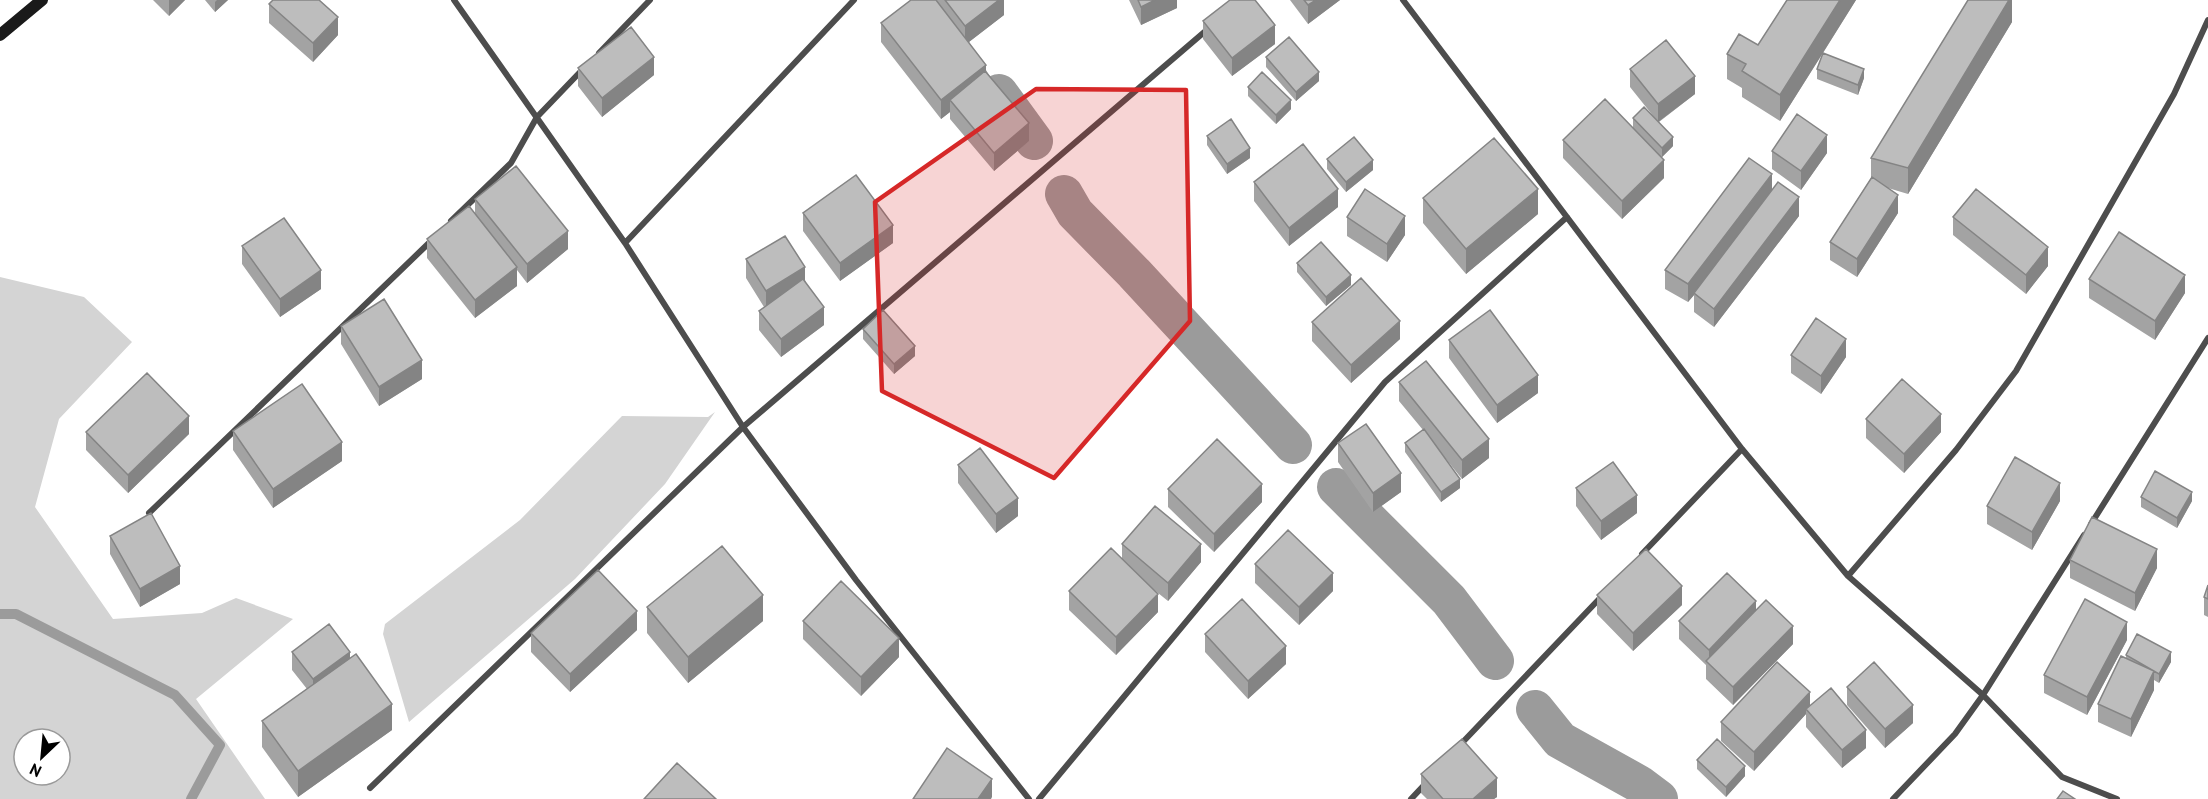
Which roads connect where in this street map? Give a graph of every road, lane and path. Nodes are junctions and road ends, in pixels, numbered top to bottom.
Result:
1 (42, 0) edge
2 (454, 0) edge
3 (650, 0) edge
4 (854, 0) edge
5 (1403, 0) edge
6 (2208, 20) edge
7 (1214, 23) edge
8 (0, 35) edge
9 (594, 58) edge
10 (586, 67) edge
11 (537, 117) junction
12 (1567, 218) junction
13 (442, 230) edge
14 (434, 238) edge
15 (625, 243) junction
16 (2208, 338) edge
17 (743, 427) junction
18 (1742, 449) junction
19 (149, 513) edge
20 (1636, 560) edge
21 (1848, 576) junction
22 (1612, 586) edge
23 (1983, 695) junction
24 (1457, 748) edge
25 (1434, 774) edge
26 (370, 788) dead end
27 (1029, 799) edge
28 (1039, 799) edge
29 (1411, 799) edge
30 (1893, 799) edge
31 (2116, 799) edge

1 - 8 street
2 - 11 street
3 - 9 street
4 - 15 street
5 - 12 street
6 - 21 street
7 - 17 street
10 - 11 street
11 - 13 street
11 - 15 street
12 - 18 street
12 - 28 street
14 - 19 street
15 - 17 street
16 - 23 street
17 - 26 street
17 - 27 street
18 - 20 street
18 - 21 street
21 - 23 street
22 - 24 street
23 - 30 street
23 - 31 street
25 - 29 street

